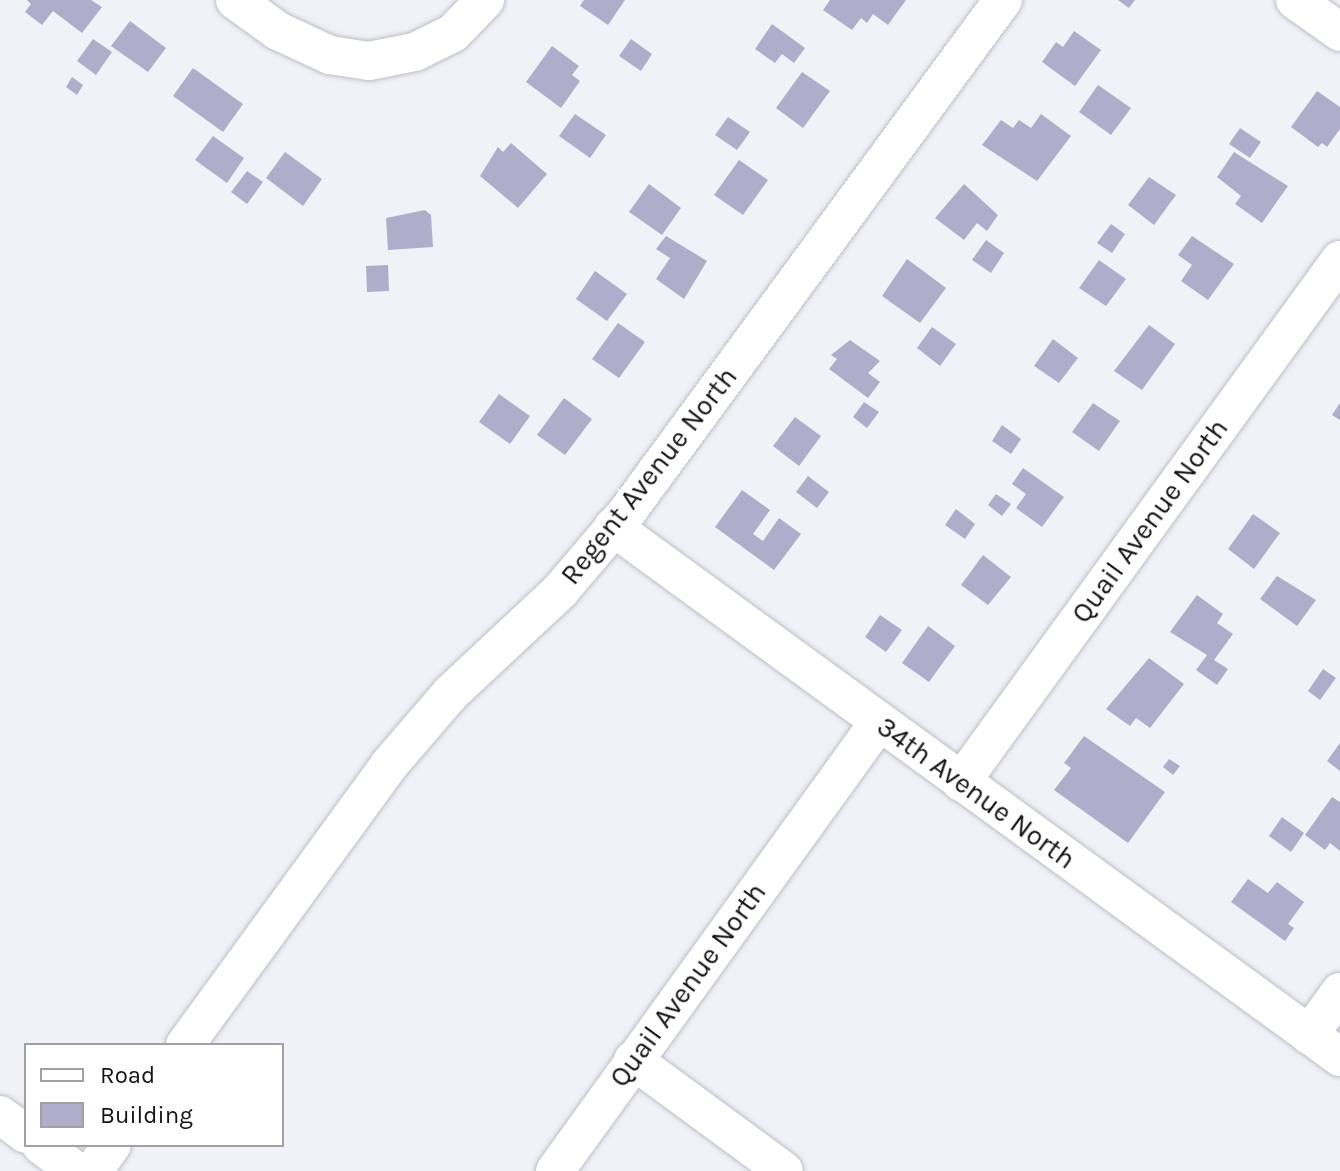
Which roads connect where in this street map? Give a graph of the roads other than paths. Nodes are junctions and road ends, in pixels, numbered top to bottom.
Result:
1 (235, 0) edge
2 (485, 0) edge
3 (1003, 0) edge
4 (1295, 0) edge
5 (1340, 32) edge
6 (1340, 260) edge
7 (613, 527) junction
8 (879, 722) junction
9 (961, 782) junction
10 (1340, 992) edge
11 (1309, 1035) junction
12 (186, 1043) edge
13 (1340, 1057) edge
14 (633, 1060) junction
15 (0, 1115) edge
16 (24, 1133) edge
17 (44, 1147) edge
18 (111, 1147) edge
19 (76, 1171) edge
20 (93, 1171) edge
21 (555, 1171) edge
22 (784, 1171) edge

1 - 2 street
3 - 7 street, Regent Avenue North
4 - 5 street
6 - 9 street, Quail Avenue North
7 - 8 street, 34th Avenue North
7 - 12 street, Regent Avenue North
8 - 9 street, 34th Avenue North
8 - 14 street, Quail Avenue North
9 - 11 street, 34th Avenue North
10 - 11 street
11 - 13 street, 34th Avenue North
14 - 21 street, Quail Avenue North
14 - 22 street
15 - 16 street
17 - 19 street
18 - 20 street

